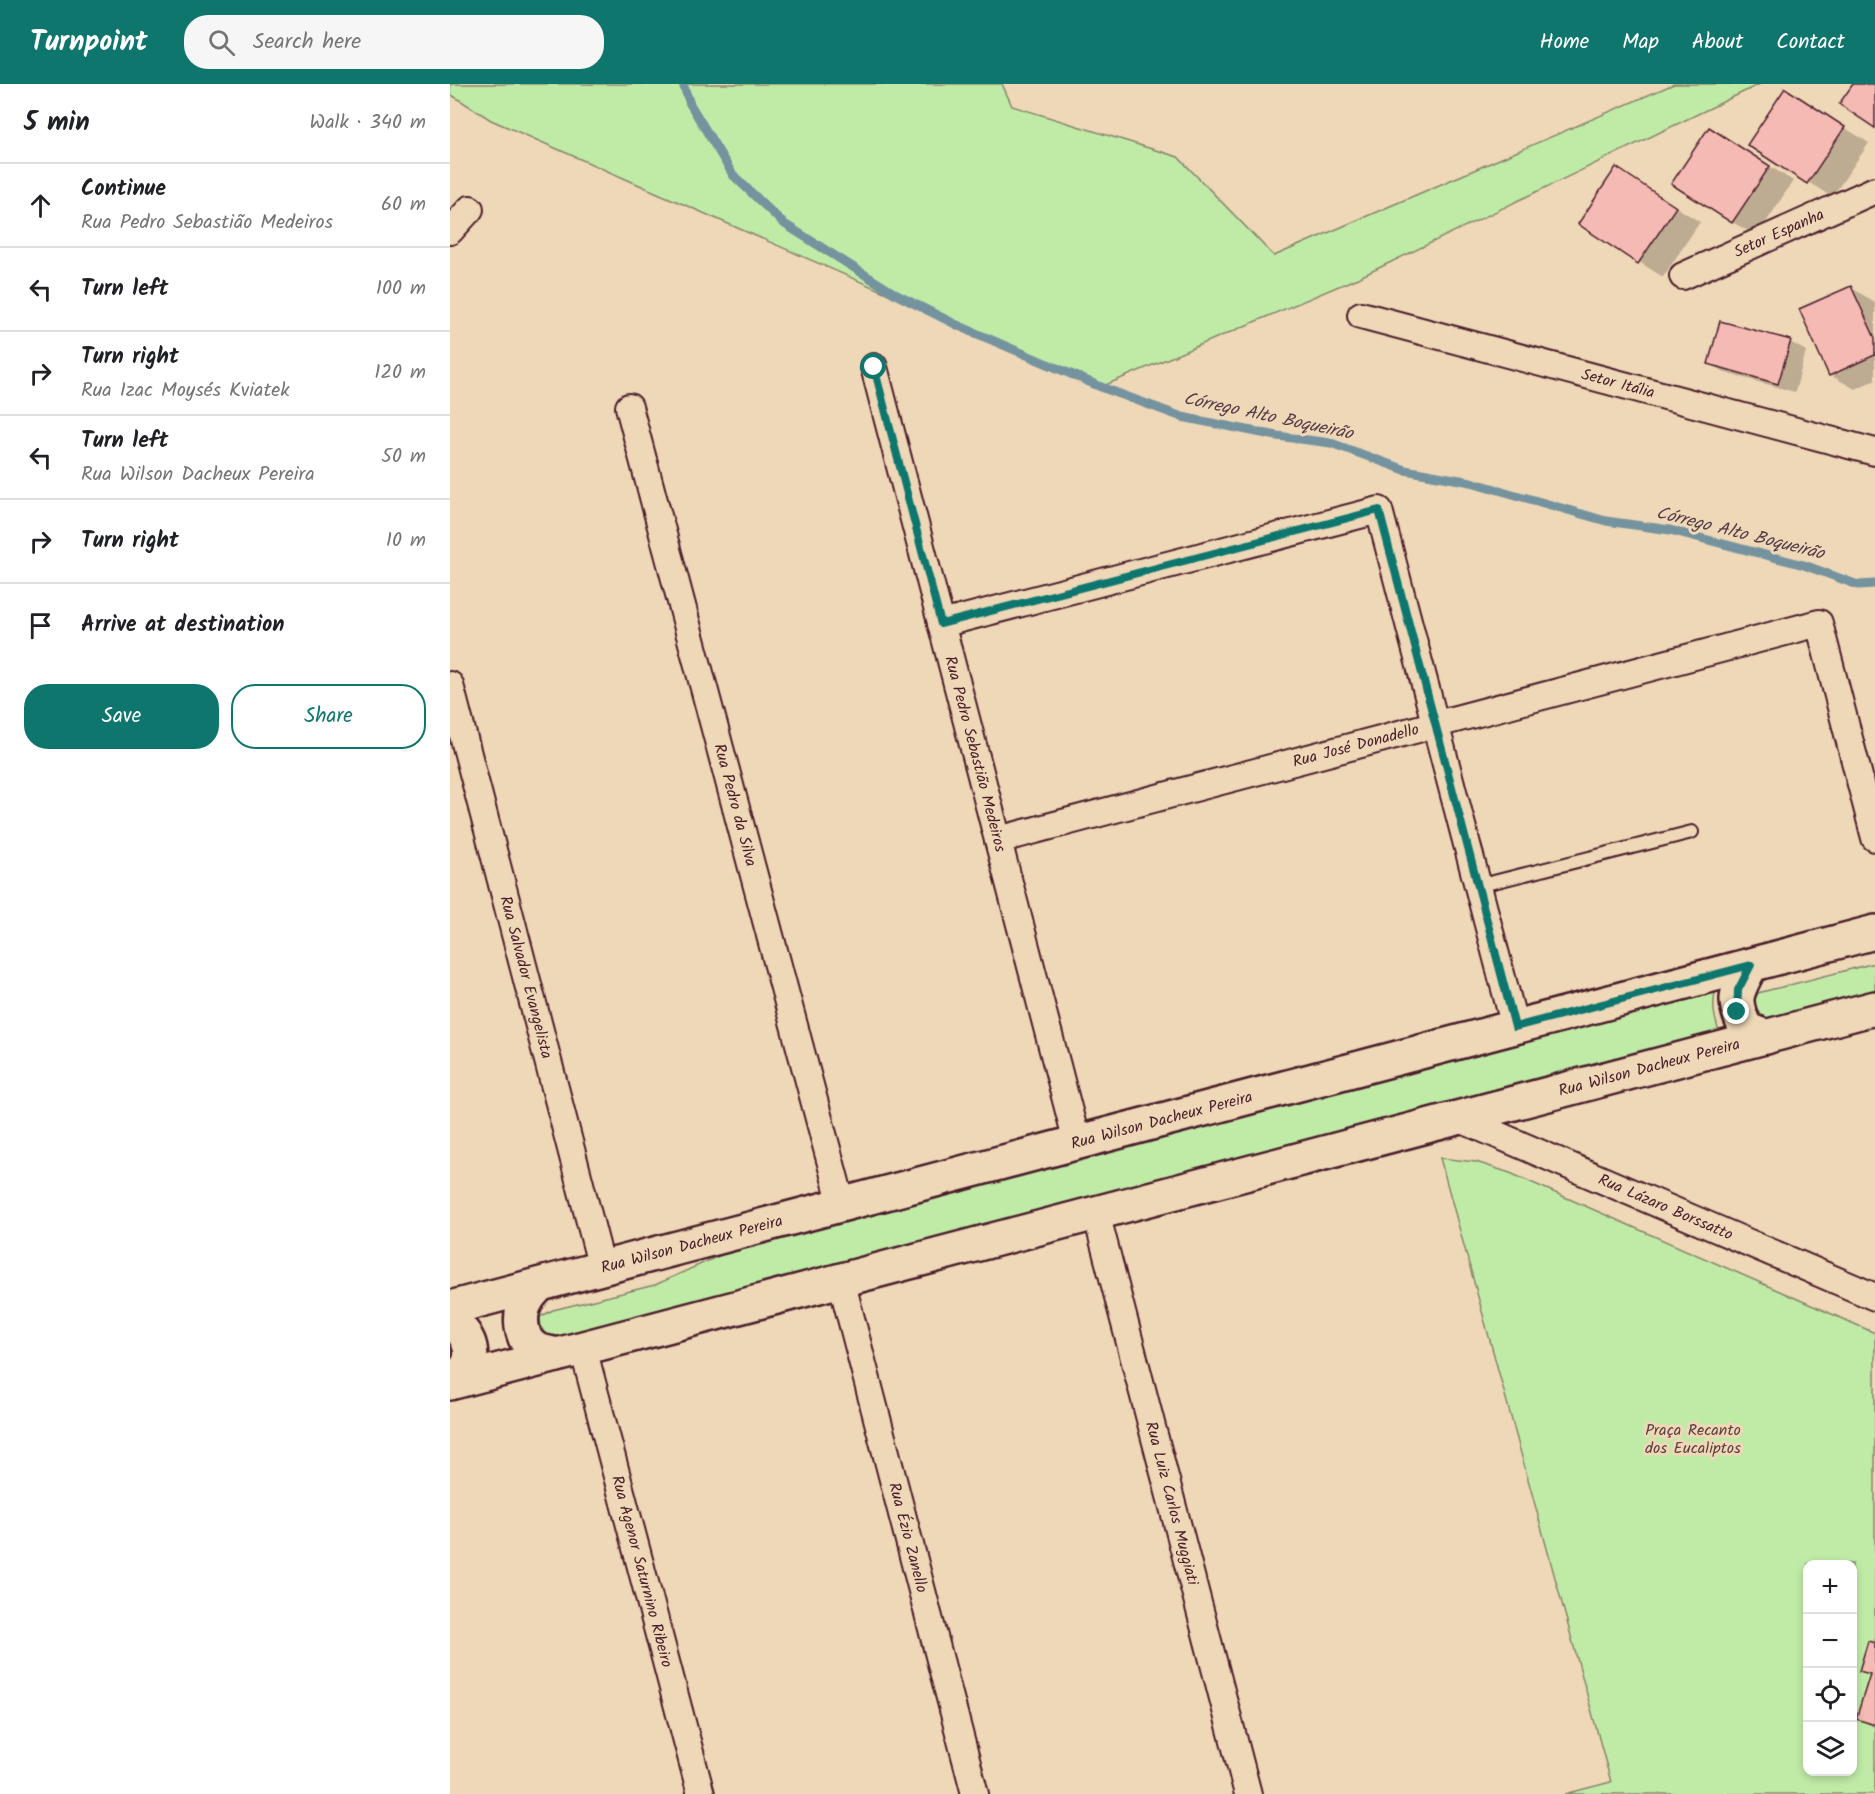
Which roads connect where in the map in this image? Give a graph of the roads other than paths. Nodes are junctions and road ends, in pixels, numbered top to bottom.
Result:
1 (1875, 190) edge
2 (471, 209) dead end
3 (450, 231) edge
4 (1683, 276) dead end
5 (1361, 315) dead end
6 (874, 367) dead end
7 (629, 407) dead end
8 (1875, 452) edge
9 (941, 624) junction
10 (450, 685) edge
11 (1435, 724) junction
12 (1692, 832) dead end
13 (1875, 838) edge
14 (998, 840) junction
15 (1478, 886) junction
16 (1875, 932) edge
17 (1751, 965) junction
18 (1875, 1008) edge
19 (1515, 1027) junction
20 (1766, 1037) junction
21 (1458, 1118) junction
22 (1077, 1142) junction
23 (842, 1205) junction
24 (1096, 1213) junction
25 (602, 1268) junction
26 (841, 1280) junction
27 (539, 1285) junction
28 (1875, 1298) edge
29 (450, 1308) edge
30 (450, 1321) edge
31 (570, 1352) junction
32 (451, 1383) edge
33 (701, 1794) edge
34 (975, 1794) edge
35 (1248, 1794) edge

1 - 4 street, Setor Espanha
2 - 3 street
5 - 8 street, Setor Itália
6 - 9 street, Rua Pedro Sebastião Medeiros
7 - 23 street, Rua Pedro da Silva
9 - 11 street
9 - 14 street, Rua Pedro Sebastião Medeiros
10 - 25 street, Rua Salvador Evangelista
11 - 13 street, Rua José Donadello
11 - 14 street, Rua José Donadello
11 - 15 street
12 - 15 lane
14 - 22 street, Rua Pedro Sebastião Medeiros
15 - 19 street
16 - 17 main road, Rua Wilson Dacheux Pereira
17 - 19 main road, Rua Wilson Dacheux Pereira
17 - 20 main road
18 - 20 main road, Rua Wilson Dacheux Pereira
19 - 22 main road, Rua Wilson Dacheux Pereira
20 - 21 main road, Rua Wilson Dacheux Pereira
21 - 24 main road, Rua Wilson Dacheux Pereira
21 - 28 street, Rua Lázaro Borssatto
22 - 23 main road, Rua Wilson Dacheux Pereira
23 - 25 main road, Rua Wilson Dacheux Pereira
24 - 26 main road, Rua Wilson Dacheux Pereira
24 - 35 street, Rua Luiz Carlos Muggiati
25 - 27 main road, Rua Wilson Dacheux Pereira
26 - 31 main road, Rua Wilson Dacheux Pereira
26 - 34 street, Rua Ézio Zanello
27 - 29 main road, Rua Wilson Dacheux Pereira
27 - 31 main road
30 - 32 main road
31 - 32 main road, Rua Wilson Dacheux Pereira
31 - 33 street, Rua Agenor Saturnino Ribeiro

